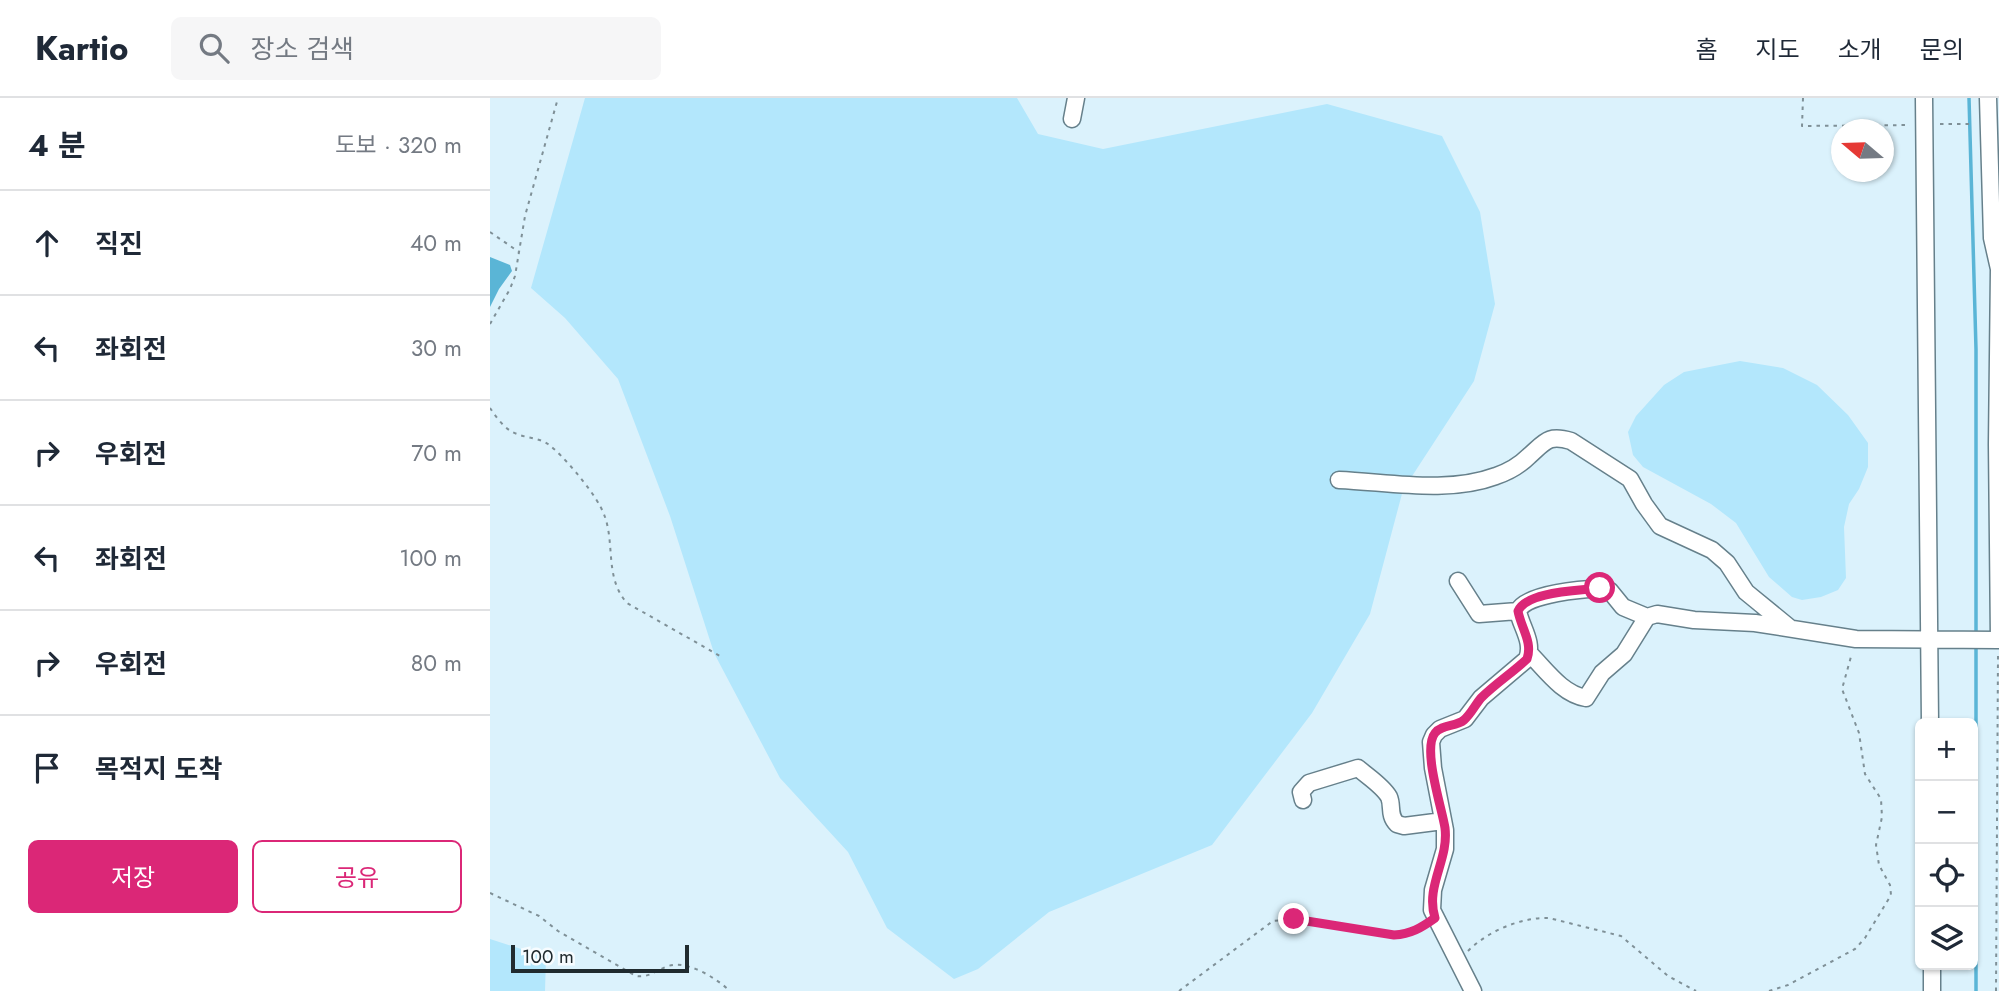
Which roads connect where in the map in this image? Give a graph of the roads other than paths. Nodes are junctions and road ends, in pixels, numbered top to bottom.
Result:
1 (1076, 98) edge
2 (1924, 98) edge
3 (1988, 98) edge
4 (1072, 120) dead end
5 (1339, 480) dead end
6 (1458, 581) dead end
7 (1518, 611) junction
8 (1647, 617) junction
9 (1790, 628) junction
10 (1930, 640) junction
11 (1996, 640) edge
12 (1529, 653) junction
13 (1930, 718) edge
14 (1303, 800) dead end
15 (1443, 821) junction
16 (1932, 970) edge
17 (1473, 991) edge
18 (1932, 991) edge

1 - 4 street
2 - 10 street
3 - 11 street
5 - 9 street
6 - 7 street
7 - 8 street
7 - 12 street
8 - 9 street
8 - 12 street
9 - 10 street
10 - 11 street
10 - 13 street
12 - 15 street
14 - 15 street
15 - 17 street
16 - 18 street

